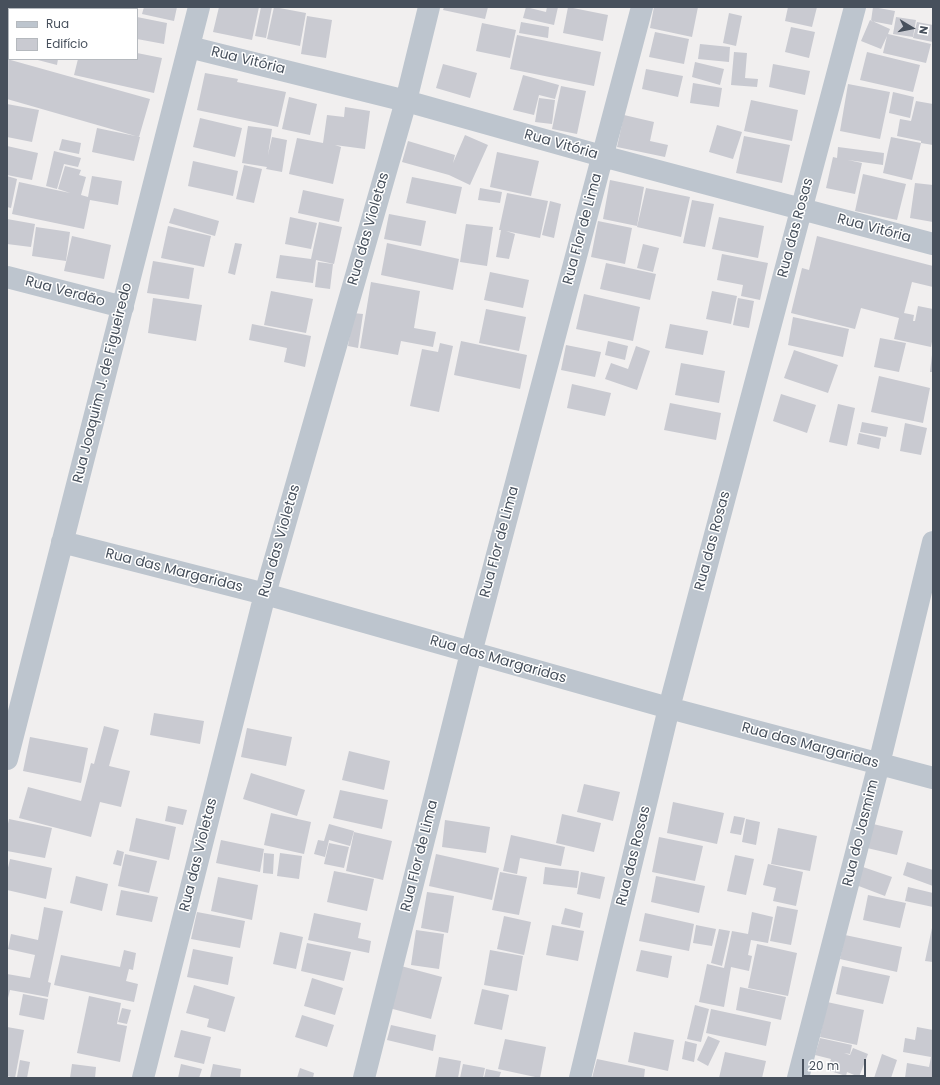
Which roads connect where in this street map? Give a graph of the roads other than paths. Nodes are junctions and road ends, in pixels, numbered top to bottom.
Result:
1 (199, 7) edge
2 (429, 7) edge
3 (642, 7) edge
4 (855, 7) edge
5 (189, 46) junction
6 (406, 101) junction
7 (602, 156) junction
8 (801, 209) junction
9 (933, 244) edge
10 (7, 277) edge
11 (123, 307) junction
12 (62, 542) junction
13 (933, 542) edge
14 (265, 594) junction
15 (471, 653) junction
16 (669, 708) junction
17 (8, 755) edge
18 (879, 764) junction
19 (933, 778) edge
20 (143, 1078) edge
21 (364, 1078) edge
22 (580, 1078) edge
23 (798, 1078) edge

1 - 5 street, Rua Joaquim J. de Figueiredo
2 - 6 street, Rua das Violetas
3 - 7 street, Rua Flor de Lima
4 - 8 street, Rua das Rosas
5 - 6 street, Rua Vitória
5 - 11 street, Rua Joaquim J. de Figueiredo
6 - 7 street, Rua Vitória
6 - 14 street, Rua das Violetas
7 - 8 street, Rua Vitória
7 - 15 street, Rua Flor de Lima
8 - 9 street, Rua Vitória
8 - 16 street, Rua das Rosas
10 - 11 street, Rua Verdão
11 - 12 street, Rua Joaquim J. de Figueiredo
12 - 14 street, Rua das Margaridas
12 - 17 street, Rua Joaquim J. de Figueiredo
13 - 18 street, Rua do Jasmim
14 - 15 street, Rua das Margaridas
14 - 20 street, Rua das Violetas
15 - 16 street, Rua das Margaridas
15 - 21 street, Rua Flor de Lima
16 - 18 street, Rua das Margaridas
16 - 22 street, Rua das Rosas
18 - 19 street, Rua das Margaridas
18 - 23 street, Rua do Jasmim

